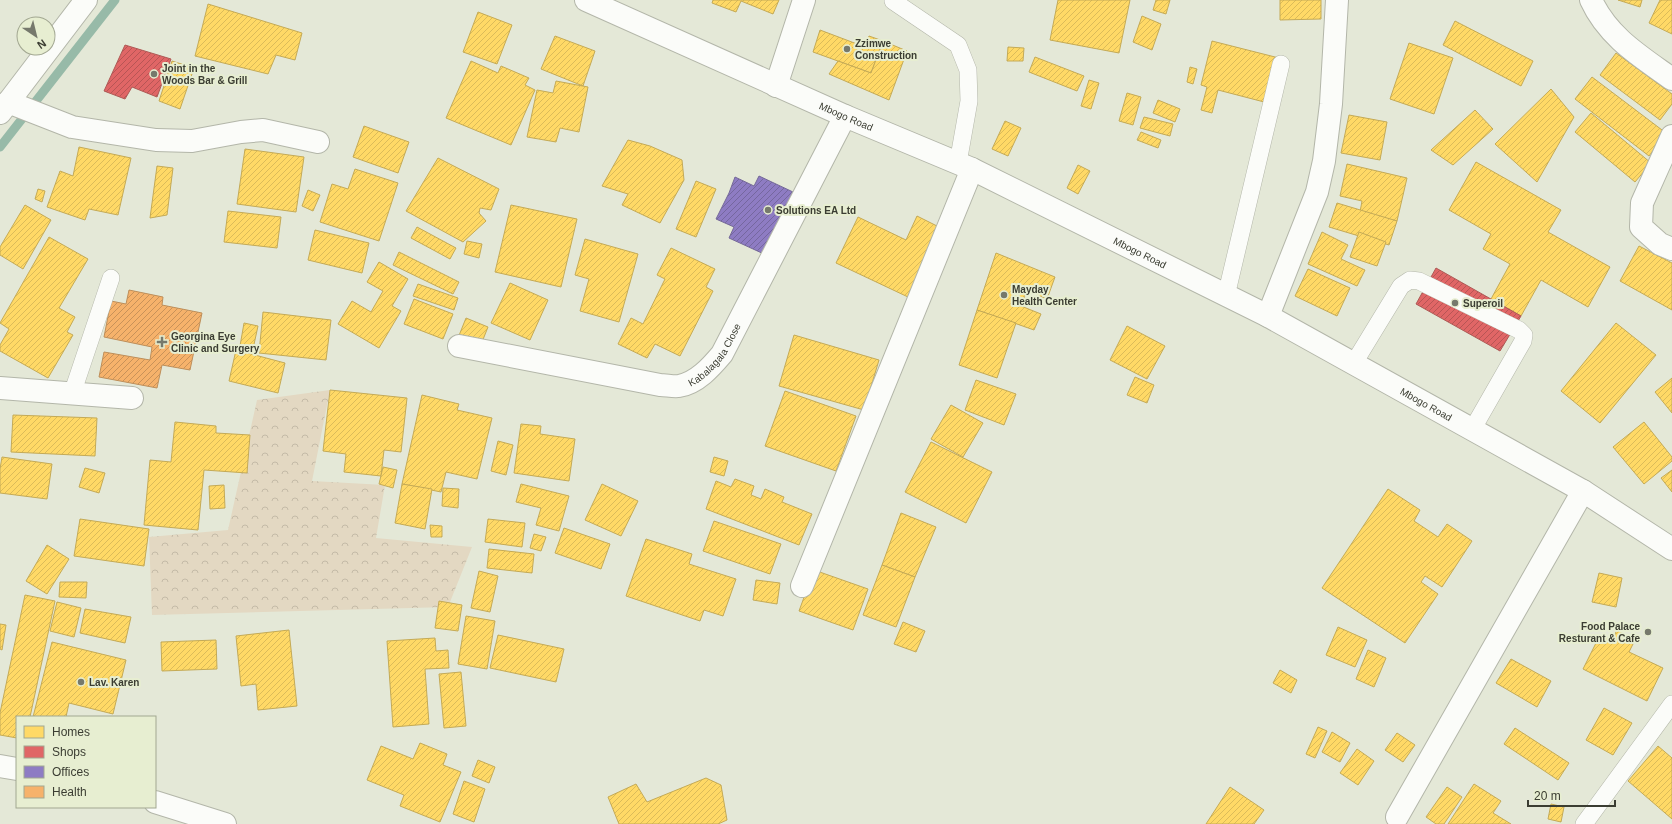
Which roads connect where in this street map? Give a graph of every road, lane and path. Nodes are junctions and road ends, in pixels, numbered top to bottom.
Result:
1 (86, 0) edge
2 (586, 0) edge
3 (804, 0) edge
4 (1337, 0) edge
5 (1591, 0) edge
6 (893, 1) dead end
7 (1280, 64) dead end
8 (1672, 79) edge
9 (776, 86) junction
10 (4, 107) edge
11 (845, 116) junction
12 (1672, 136) edge
13 (318, 142) dead end
14 (965, 166) junction
15 (1672, 249) edge
16 (111, 278) dead end
17 (1226, 296) junction
18 (1268, 316) junction
19 (459, 346) dead end
20 (1354, 363) junction
21 (0, 388) edge
22 (72, 394) junction
23 (132, 398) dead end
24 (1472, 430) junction
25 (1583, 491) junction
26 (1672, 549) edge
27 (802, 586) dead end
28 (1672, 704) edge
29 (0, 766) edge
30 (16, 769) edge
31 (156, 802) edge
32 (1397, 817) dead end
33 (226, 824) edge
34 (1584, 824) edge

1 - 10 street
2 - 9 street, Mbogo Road
3 - 9 street
4 - 18 street
5 - 8 street
6 - 14 lane
7 - 17 lane
9 - 11 street, Mbogo Road
10 - 13 street
11 - 14 street, Mbogo Road
11 - 19 street, Kabalagala Close
12 - 15 street
14 - 17 street, Mbogo Road
14 - 27 street
16 - 22 lane
17 - 18 street, Mbogo Road
18 - 20 street, Mbogo Road
20 - 24 street, Mbogo Road
20 - 24 lane
21 - 22 street
22 - 23 street
24 - 25 street, Mbogo Road
25 - 26 street, Mbogo Road
25 - 32 street
28 - 34 lane
29 - 30 street
31 - 33 street

